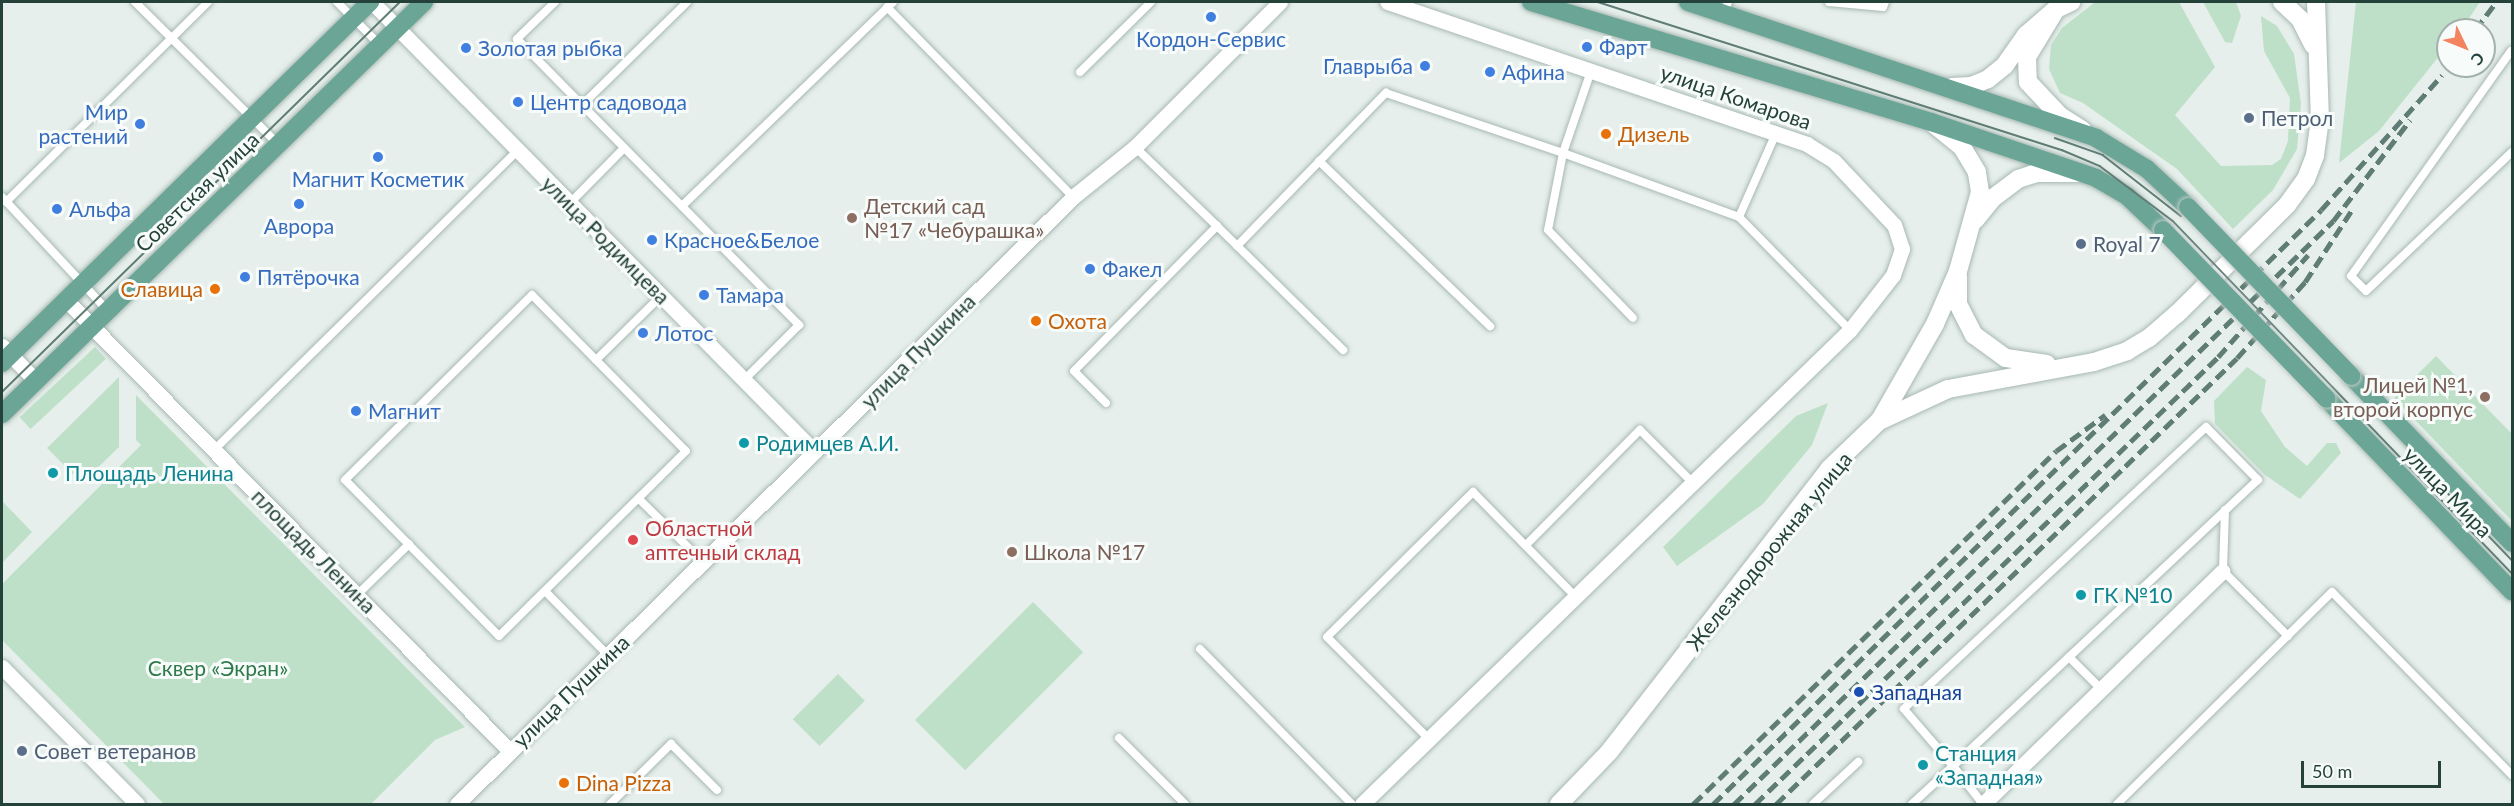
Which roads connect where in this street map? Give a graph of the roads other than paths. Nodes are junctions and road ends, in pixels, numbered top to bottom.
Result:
1 (135, 2) edge
2 (208, 2) edge
3 (337, 2) edge
4 (371, 2) edge
5 (424, 2) edge
6 (555, 2) edge
7 (687, 2) edge
8 (1139, 2) edge
9 (1280, 2) edge
10 (1387, 2) edge
11 (1531, 2) edge
12 (1688, 2) edge
13 (1829, 2) edge
14 (1885, 2) edge
15 (2282, 2) edge
16 (2316, 2) edge
17 (1150, 3) edge
18 (890, 4) edge
19 (2064, 5) edge
20 (1726, 7) edge
21 (353, 18) junction
22 (397, 27) junction
23 (171, 38) junction
24 (380, 45) junction
25 (2511, 51) dead end
26 (2318, 64) junction
27 (1591, 71) junction
28 (1080, 72) dead end
29 (1952, 87) junction
30 (582, 105) junction
31 (251, 118) junction
32 (1931, 122) junction
33 (1776, 132) junction
34 (2096, 138) junction
35 (278, 144) junction
36 (1135, 147) junction
37 (624, 148) junction
38 (518, 150) junction
39 (2512, 152) edge
40 (1563, 153) junction
41 (1319, 161) junction
42 (2081, 173) junction
43 (1073, 197) junction
44 (4, 199) edge
45 (570, 203) junction
46 (682, 206) junction
47 (1739, 217) junction
48 (1972, 224) junction
49 (1216, 226) junction
50 (2163, 230) joint
51 (1237, 246) junction
52 (1958, 271) junction
53 (82, 284) junction
54 (661, 296) junction
55 (66, 300) junction
56 (108, 310) junction
57 (1633, 318) dead end
58 (92, 326) junction
59 (1490, 326) dead end
60 (1850, 330) junction
61 (1343, 350) dead end
62 (4, 355) edge
63 (596, 360) junction
64 (2094, 362) junction
65 (744, 380) junction
66 (36, 381) junction
67 (1106, 403) dead end
68 (2, 414) edge
69 (1879, 421) junction
70 (214, 450) junction
71 (815, 452) junction
72 (1692, 482) junction
73 (639, 499) junction
74 (2225, 510) junction
75 (2512, 543) edge
76 (409, 544) junction
77 (1526, 545) junction
78 (703, 562) junction
79 (2223, 571) junction
80 (545, 591) junction
81 (2512, 591) edge
82 (357, 595) junction
83 (1575, 596) junction
84 (2288, 636) junction
85 (1200, 649) dead end
86 (608, 655) junction
87 (2069, 657) junction
88 (2, 667) edge
89 (2101, 689) junction
90 (1119, 738) dead end
91 (1428, 739) junction
92 (510, 751) junction
93 (1858, 762) dead end
94 (1953, 766) junction
95 (2512, 775) edge
96 (717, 790) dead end
97 (137, 804) edge
98 (457, 804) edge
99 (610, 804) edge
100 (1185, 804) edge
101 (1352, 804) edge
102 (1362, 804) edge
103 (1559, 804) edge
104 (1813, 804) edge
105 (1912, 804) edge
106 (1983, 804) edge
107 (2117, 804) edge

1 - 23 lane
2 - 23 lane
3 - 21 lane
4 - 21 main road, Советская улица
4 - 22 street, улица Родимцева
5 - 22 main road, Советская улица
6 - 30 lane
7 - 30 lane
8 - 17 lane
9 - 36 street, улица Пушкина
10 - 27 street, улица Комарова
11 - 32 main road, улица Комарова
12 - 20 main road
13 - 14 lane
15 - 26 main road
16 - 26 main road
17 - 28 lane
18 - 43 lane
18 - 46 lane
19 - 29 main road
19 - 34 main road
20 - 29 main road
21 - 24 lane
21 - 31 main road, Советская улица
22 - 24 main road, Советская улица
22 - 38 street, улица Родимцева
23 - 31 lane
23 - 44 lane
24 - 35 main road, Советская улица
25 - 39 lane
26 - 64 main road, Железнодорожная улица
27 - 33 street, улица Комарова
27 - 40 lane
29 - 34 main road
30 - 37 lane
31 - 35 lane
31 - 53 main road, Советская улица
32 - 42 main road, улица Комарова
32 - 48 main road
33 - 47 lane
33 - 60 street, улица Комарова
34 - 75 main road, улица Мира, bridge
35 - 56 main road, Советская улица
36 - 43 street, улица Пушкина
36 - 49 lane
37 - 45 lane
37 - 46 lane
38 - 45 street, улица Родимцева
38 - 70 lane
40 - 41 lane
40 - 47 lane
40 - 57 lane
41 - 51 lane
41 - 59 lane
42 - 48 main road
42 - 50 main road, улица Комарова
43 - 71 street, улица Пушкина
44 - 53 lane
45 - 54 street, улица Родимцева
46 - 65 lane
47 - 60 lane
48 - 52 main road
49 - 51 lane
49 - 67 lane
50 - 81 main road, улица Мира, bridge
51 - 61 lane
52 - 64 main road
52 - 69 main road
53 - 55 main road, Советская улица
53 - 56 lane
54 - 63 lane
54 - 65 street, улица Родимцева
55 - 58 street, площадь Ленина
55 - 62 main road, Советская улица
56 - 58 main road, Советская улица
58 - 66 main road, Советская улица
58 - 70 street, площадь Ленина
60 - 72 street
62 - 66 street
63 - 73 lane
63 - 76 lane
64 - 69 main road, Железнодорожная улица
65 - 71 street, улица Родимцева
66 - 68 main road, Советская улица
69 - 103 main road, Железнодорожная улица
70 - 82 street, площадь Ленина
71 - 78 street, улица Пушкина
72 - 77 lane
72 - 83 street
73 - 78 lane
73 - 80 lane
74 - 79 lane
74 - 87 lane
74 - 94 lane
76 - 80 lane
76 - 82 lane
77 - 83 lane
77 - 91 lane
78 - 86 street, улица Пушкина
79 - 84 lane
79 - 89 street
80 - 86 lane
82 - 92 street, площадь Ленина
83 - 91 street
84 - 95 lane
84 - 107 lane
85 - 101 lane
86 - 92 street, улица Пушкина
87 - 89 lane
87 - 94 lane
88 - 97 street
89 - 106 street
90 - 100 lane
91 - 102 street
92 - 98 street, улица Пушкина
93 - 104 lane
94 - 105 lane
94 - 106 lane
96 - 99 lane

